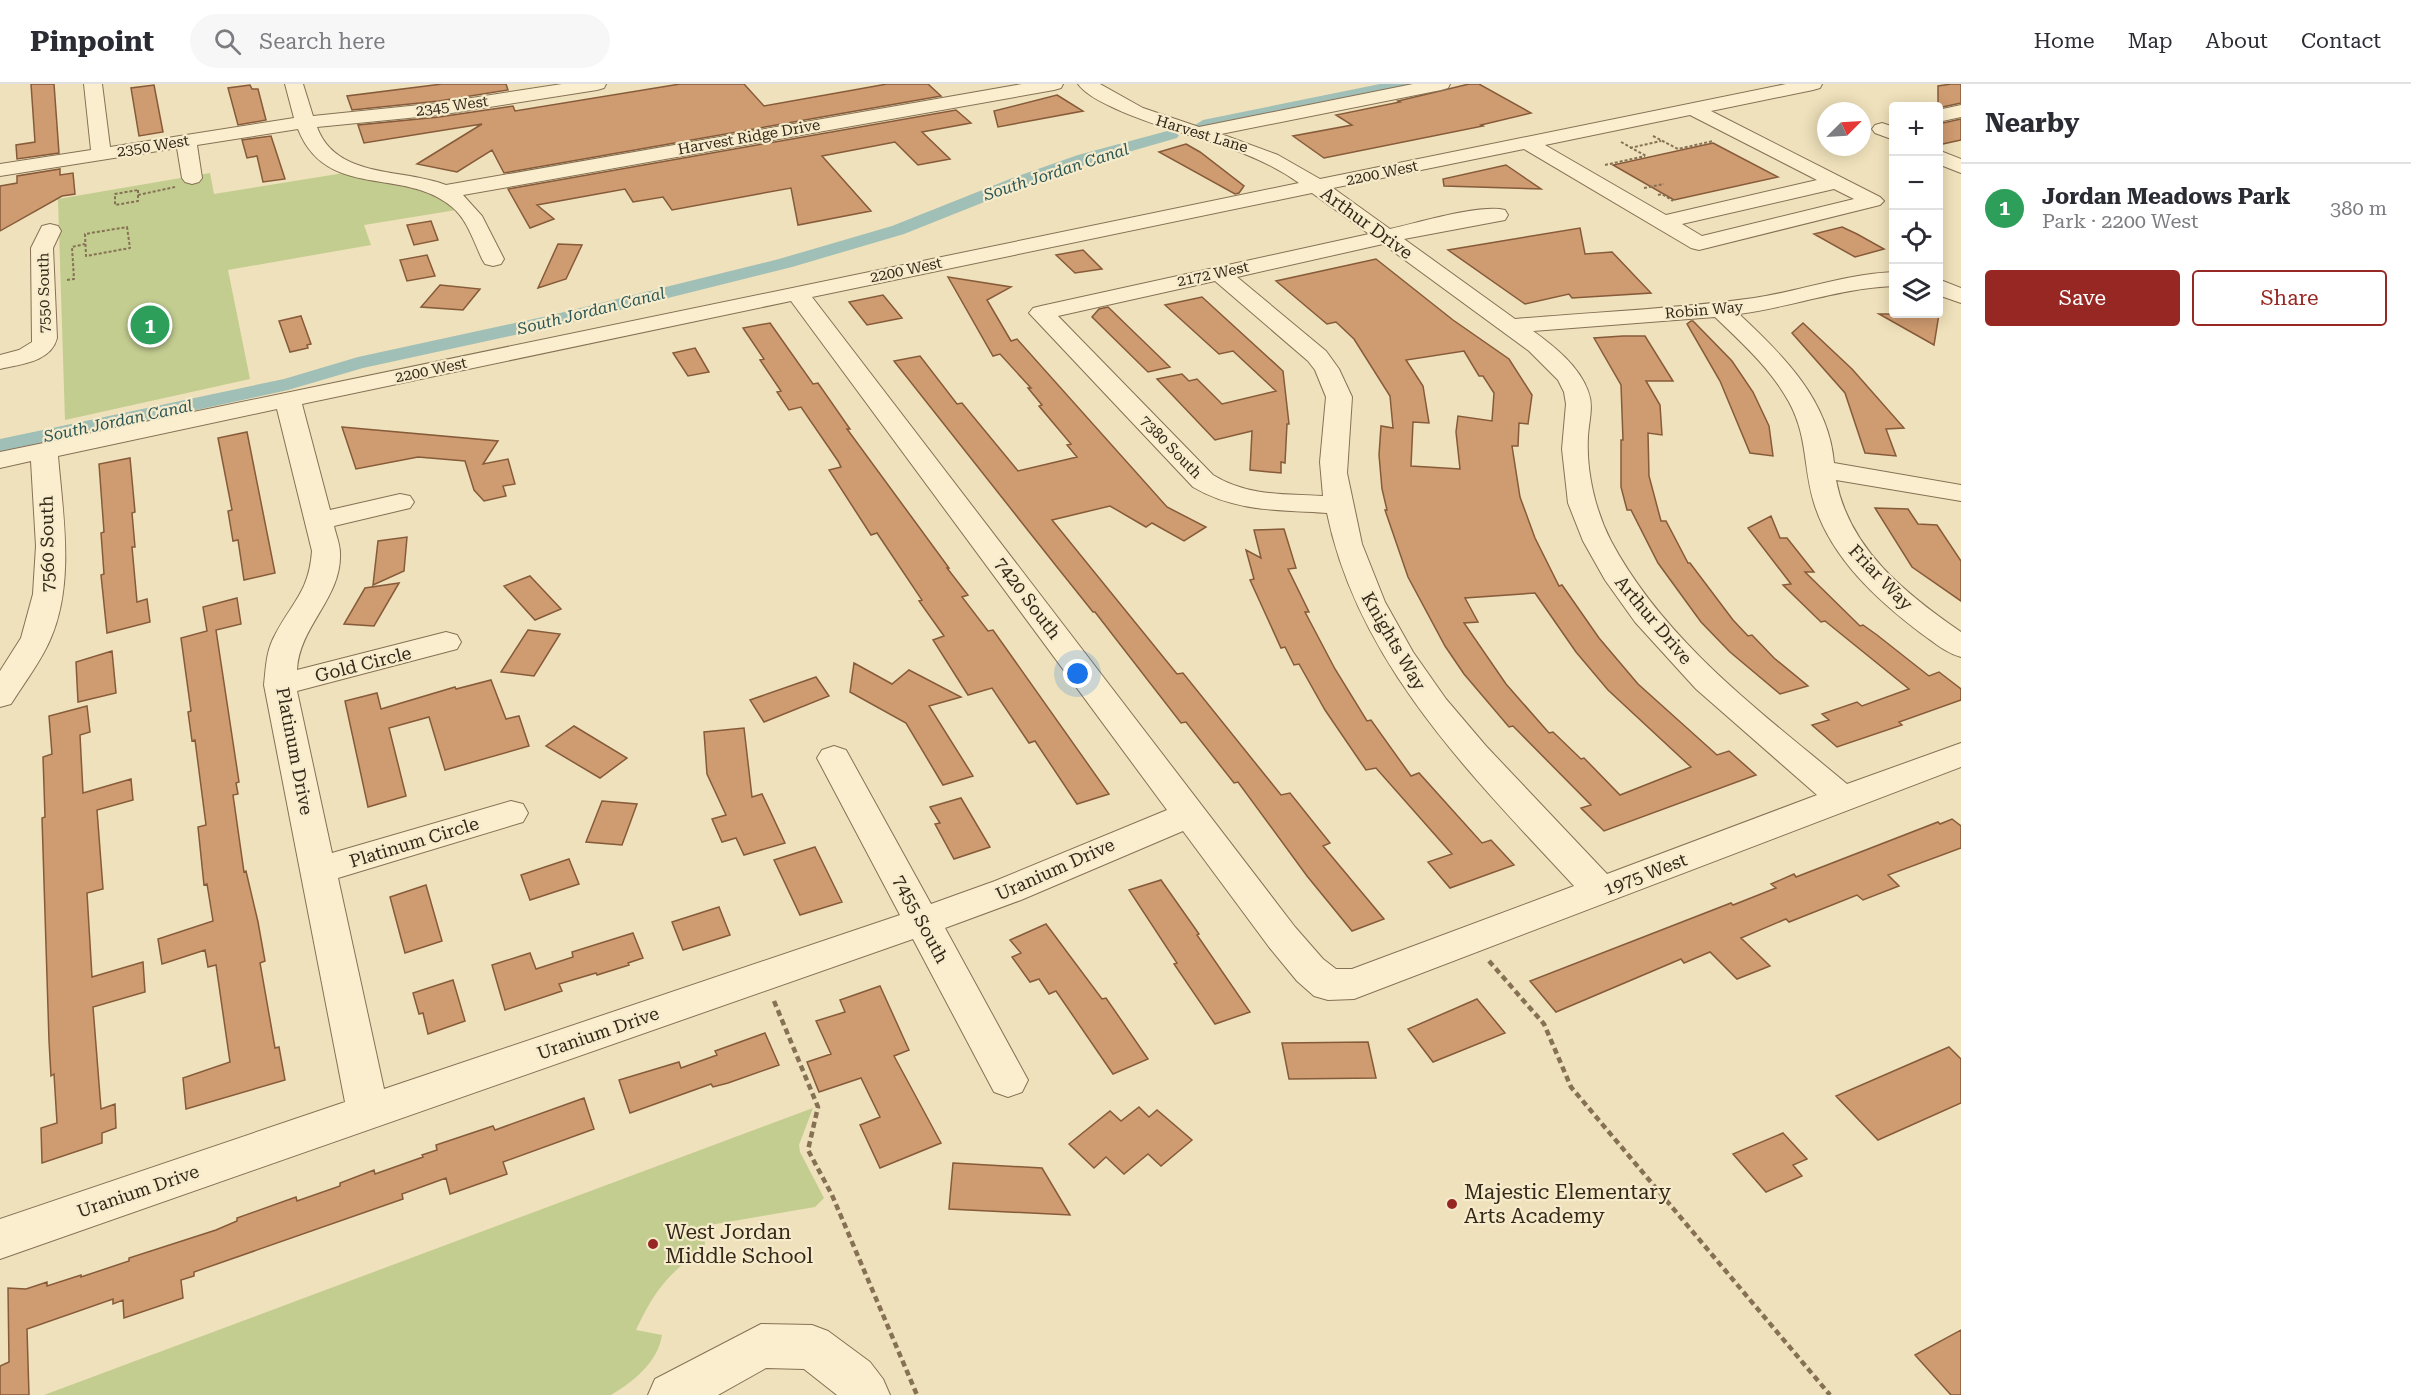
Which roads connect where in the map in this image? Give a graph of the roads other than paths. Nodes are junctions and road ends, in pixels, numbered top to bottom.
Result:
1 (93, 84) edge
2 (294, 84) edge
3 (597, 84) edge
4 (1054, 84) edge
5 (1087, 84) edge
6 (1441, 84) edge
7 (1812, 84) edge
8 (1761, 88) edge
9 (1693, 109) junction
10 (1961, 111) edge
11 (1943, 115) edge
12 (307, 122) junction
13 (1199, 133) junction
14 (186, 140) junction
15 (1528, 143) junction
16 (101, 154) junction
17 (1943, 158) edge
18 (1961, 167) edge
19 (0, 170) edge
20 (192, 178) road end
21 (1837, 182) junction
22 (1316, 186) junction
23 (445, 192) junction
24 (1497, 215) dead end
25 (1663, 222) junction
26 (50, 231) dead end
27 (1386, 237) junction
28 (493, 259) dead end
29 (1219, 273) junction
30 (1889, 279) edge
31 (1943, 288) edge
32 (797, 293) junction
33 (1961, 296) edge
34 (1720, 309) junction
35 (1041, 313) joint
36 (1512, 326) junction
37 (0, 362) edge
38 (288, 401) junction
39 (44, 451) junction
40 (0, 460) edge
41 (1822, 469) junction
42 (1961, 493) edge
43 (400, 502) dead end
44 (1338, 505) junction
45 (319, 521) junction
46 (446, 642) dead end
47 (1961, 647) edge
48 (280, 685) junction
49 (0, 696) edge
50 (1961, 754) edge
51 (834, 758) dead end
52 (1843, 799) junction
53 (510, 813) dead end
54 (1191, 815) junction
55 (318, 871) junction
56 (1600, 891) junction
57 (922, 922) junction
58 (1328, 985) joint
59 (1008, 1080) dead end
60 (368, 1112) junction
61 (0, 1239) edge
62 (672, 1395) edge
63 (866, 1395) edge

1 - 16 street
2 - 12 street
3 - 12 street, 2345 West
4 - 23 street, Harvest Ridge Drive
5 - 13 street, Harvest Lane
6 - 13 street
7 - 8 street, 2200 West
8 - 9 street, 2200 West
9 - 15 street, 2200 West
9 - 21 street
10 - 11 street
12 - 14 street, 2350 West
12 - 23 street
13 - 22 street, Harvest Lane
14 - 16 street, 2350 West
14 - 20 street
15 - 22 street, 2200 West
15 - 25 street
16 - 19 street, 2350 West
17 - 18 street
21 - 25 street
21 - 25 street
22 - 27 street, Arthur Drive
22 - 32 street, 2200 West
23 - 28 street
24 - 27 street, 2172 West
26 - 37 street, 7550 South
27 - 29 street, 2172 West
27 - 36 street, Arthur Drive
29 - 35 street, 2172 West
29 - 44 street, Knights Way
30 - 34 street, Robin Way
31 - 33 street
32 - 38 street, 2200 West
32 - 54 street, 7420 South
34 - 36 street, Robin Way
34 - 41 street, Friar Way
35 - 44 street, 7380 South
36 - 52 street, Arthur Drive
38 - 39 street, 2200 West
38 - 45 street, Platinum Drive
39 - 40 street, 2200 West
39 - 49 street, 7560 South
41 - 42 street
41 - 47 street, Friar Way
43 - 45 street
44 - 56 street, Knights Way
45 - 48 street, Platinum Drive
46 - 48 street, Gold Circle
48 - 55 street, Platinum Drive
50 - 52 street, 1975 West
51 - 57 street, 7455 South
52 - 56 street, 1975 West
53 - 55 street, Platinum Circle
54 - 57 street, Uranium Drive
54 - 58 street, 7420 South
55 - 60 street, Platinum Drive
56 - 58 street, 1975 West
57 - 59 street, 7455 South
57 - 60 street, Uranium Drive
60 - 61 street, Uranium Drive
62 - 63 street

